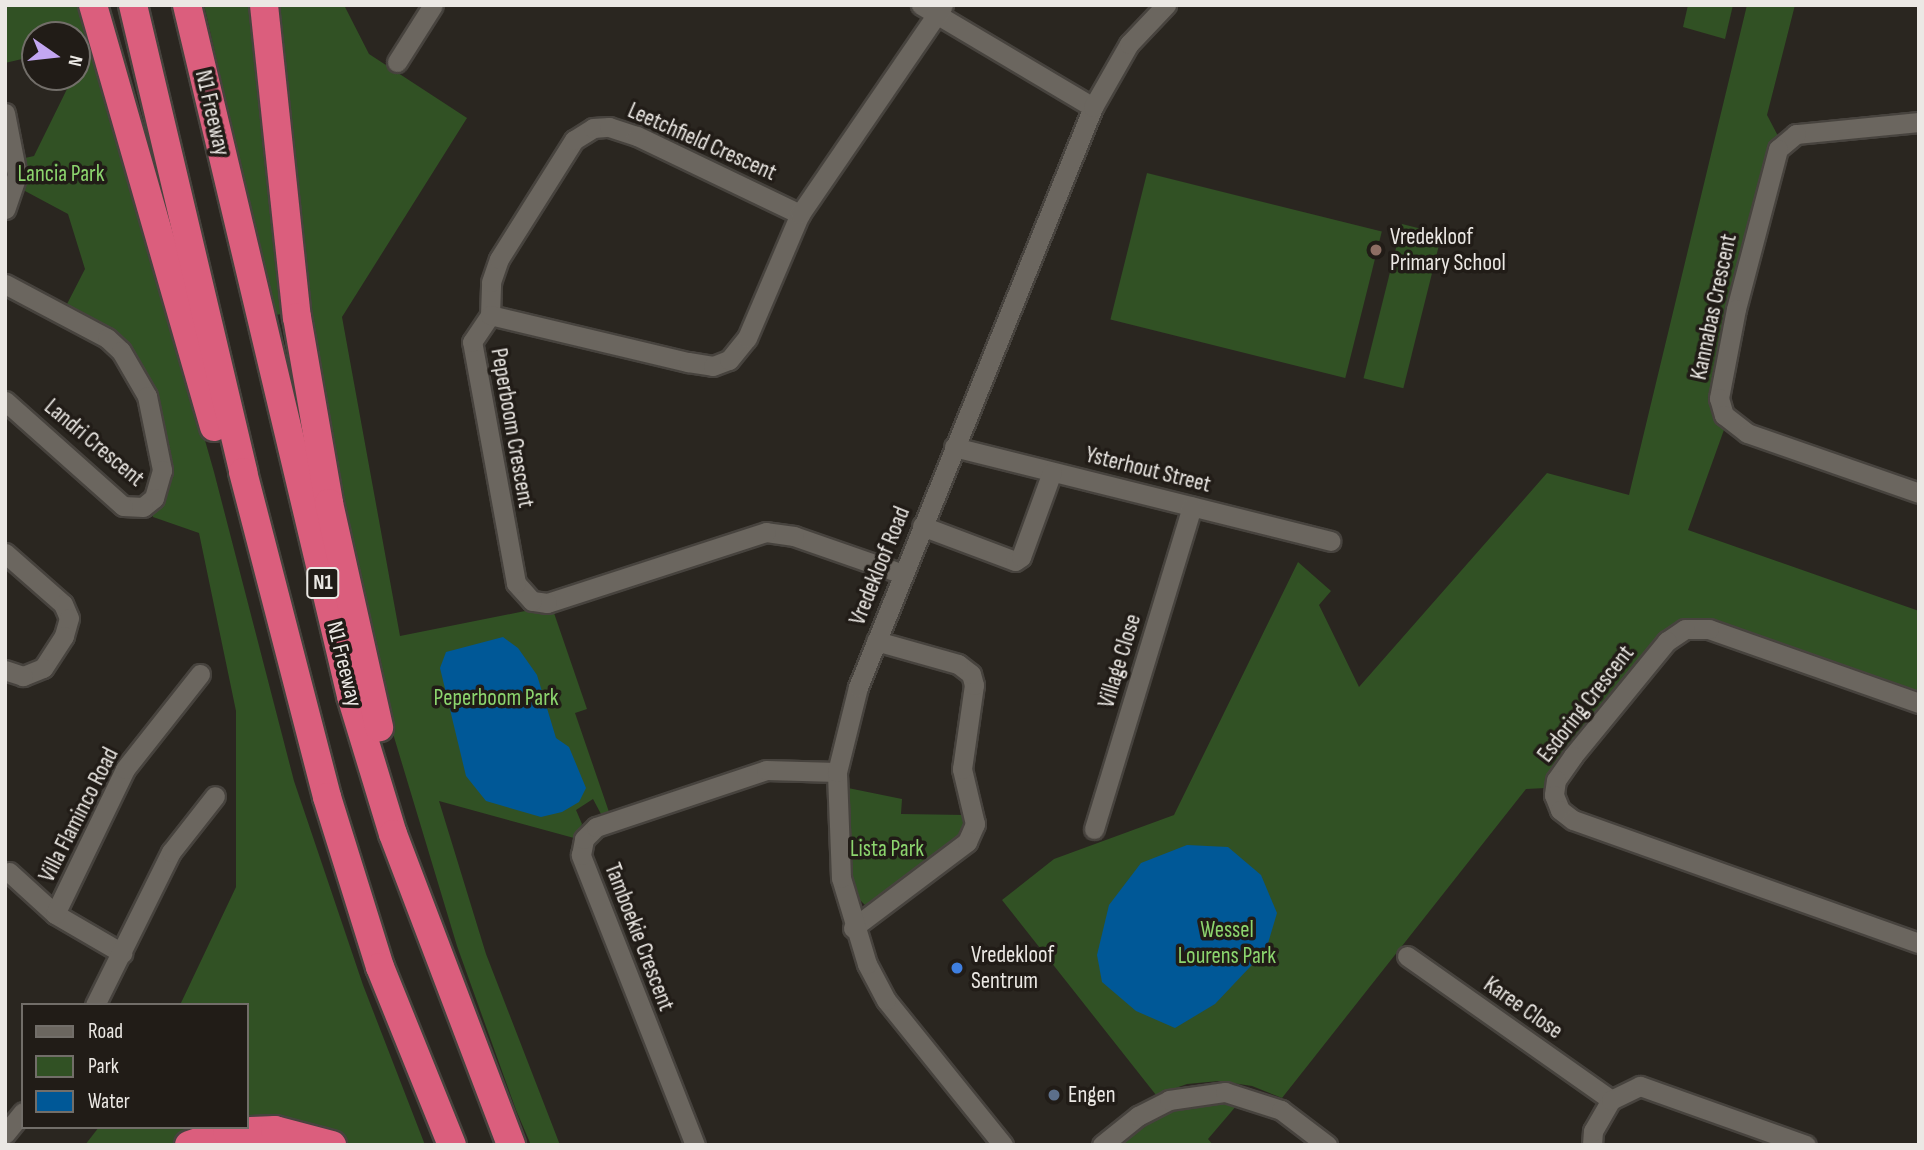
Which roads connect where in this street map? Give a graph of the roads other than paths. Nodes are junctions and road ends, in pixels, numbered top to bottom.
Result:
1 (93, 5) edge
2 (133, 5) edge
3 (187, 5) edge
4 (264, 5) edge
5 (433, 5) edge
6 (1166, 5) edge
7 (934, 8) edge
8 (397, 62) dead end
9 (1093, 107) junction
10 (5, 113) edge
11 (1919, 122) edge
12 (5, 209) edge
13 (800, 214) junction
14 (5, 285) edge
15 (490, 315) junction
16 (5, 401) edge
17 (954, 447) junction
18 (1052, 472) junction
19 (1919, 492) edge
20 (1192, 507) junction
21 (922, 526) junction
22 (1330, 541) dead end
23 (262, 549) junction
24 (5, 553) edge
25 (903, 574) junction
26 (876, 641) junction
27 (5, 670) edge
28 (200, 674) dead end
29 (1919, 703) edge
30 (837, 772) junction
31 (215, 796) dead end
32 (1094, 829) dead end
33 (393, 834) junction
34 (6, 870) edge
35 (55, 914) junction
36 (853, 928) junction
37 (1919, 943) edge
38 (122, 953) junction
39 (1408, 956) dead end
40 (96, 1003) edge
41 (1611, 1100) junction
42 (21, 1114) edge
43 (5, 1134) edge
44 (189, 1145) edge
45 (332, 1145) edge
46 (452, 1145) edge
47 (510, 1145) edge
48 (695, 1145) edge
49 (1003, 1145) edge
50 (1102, 1145) edge
51 (1327, 1145) edge
52 (1592, 1145) edge
53 (1806, 1145) edge

1 - 23 highway
2 - 23 highway, N1
3 - 33 highway, N1 Freeway / N1
4 - 33 highway
5 - 8 street
6 - 9 street, Vredekloof Road
7 - 9 street
7 - 13 street, Peperboom Crescent
9 - 17 street, Vredekloof Road
10 - 12 street
11 - 19 street, Kannabas Crescent
13 - 15 street, Peperboom Crescent
13 - 15 street, Leetchfield Crescent
14 - 16 street, Landri Crescent
15 - 25 street, Peperboom Crescent
17 - 18 street, Ysterhout Street
17 - 21 street, Vredekloof Road
18 - 20 street, Ysterhout Street
18 - 21 street
20 - 22 street, Ysterhout Street
20 - 32 street, Village Close
21 - 25 street, Vredekloof Road
23 - 46 highway, N1
24 - 27 street
25 - 26 street, Vredekloof Road
26 - 30 street, Vredekloof Road
26 - 36 street
28 - 35 street, Villa Flaminco Road
29 - 37 street, Esdoring Crescent
30 - 36 street, Vredekloof Road
30 - 48 street, Tamboekie Crescent
31 - 38 street
33 - 47 highway, N1 Freeway / N1
34 - 35 street, Villa Flaminco Road
35 - 38 street, Villa Flaminco Road
36 - 49 street, Vredekloof Road
38 - 40 street
39 - 41 street, Karee Close
41 - 52 street
41 - 53 street
42 - 43 street
44 - 45 highway
50 - 51 street

